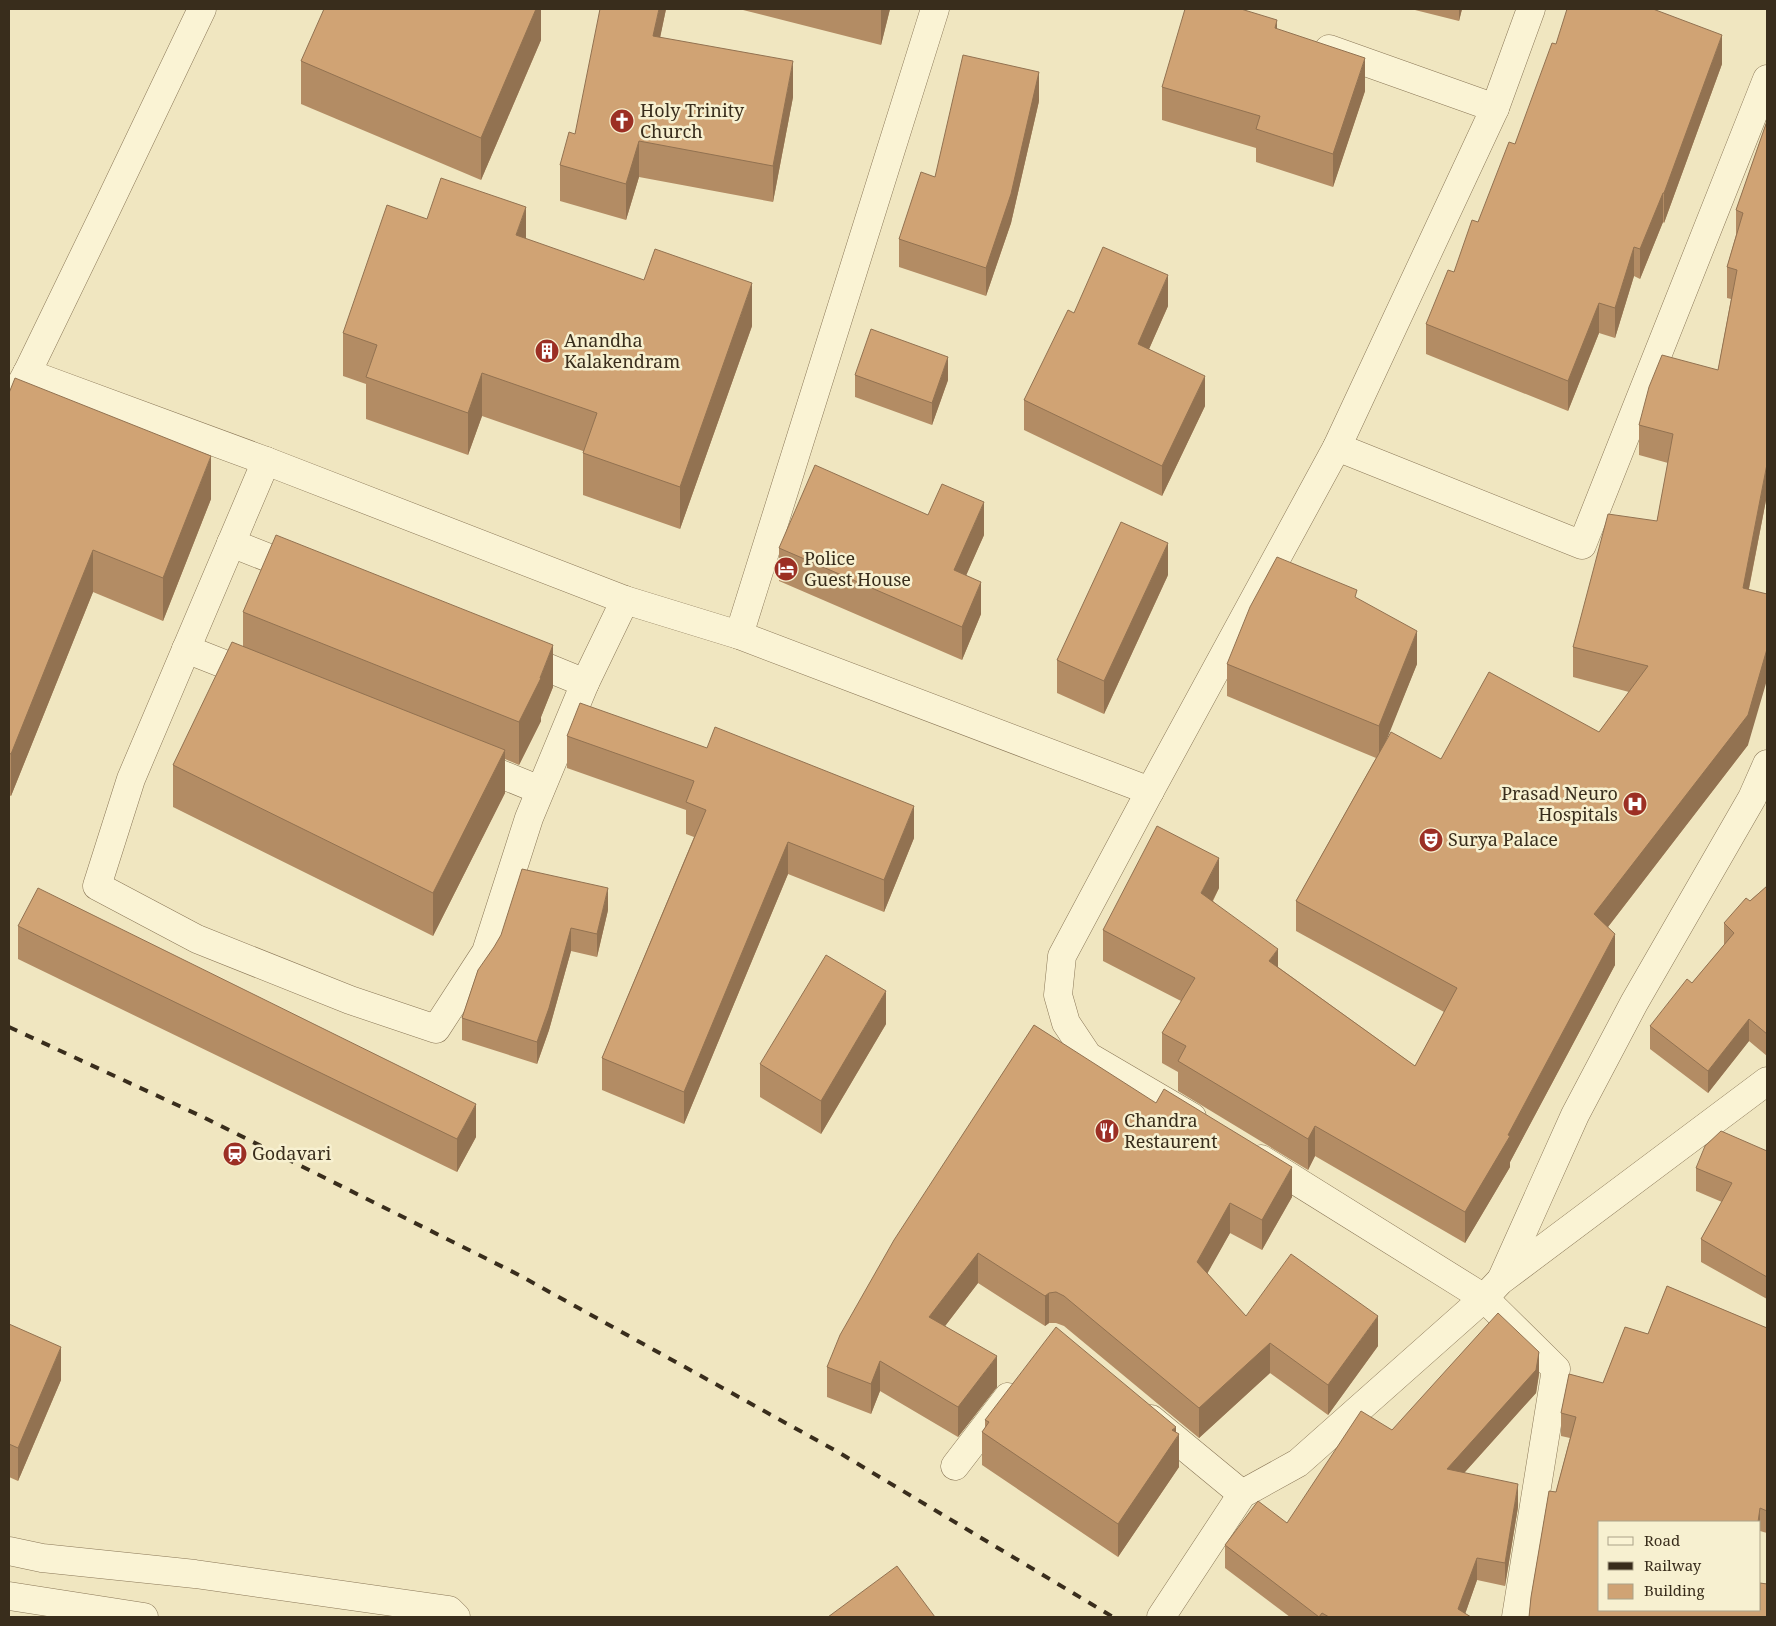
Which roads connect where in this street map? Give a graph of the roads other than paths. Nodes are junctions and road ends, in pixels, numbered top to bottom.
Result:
1 (202, 9) edge
2 (935, 9) edge
3 (1531, 9) edge
4 (1310, 42) edge
5 (1767, 79) edge
6 (1495, 108) junction
7 (27, 373) junction
8 (9, 406) edge
9 (1337, 447) junction
10 (266, 461) junction
11 (231, 542) junction
12 (324, 579) edge
13 (625, 600) junction
14 (740, 635) junction
15 (492, 646) edge
16 (186, 650) junction
17 (584, 683) junction
18 (277, 686) edge
19 (449, 754) edge
20 (1767, 764) edge
21 (540, 790) junction
22 (1150, 791) junction
23 (1767, 1081) edge
24 (1215, 1131) edge
25 (1240, 1146) edge
26 (1492, 1289) junction
27 (1025, 1376) edge
28 (1129, 1401) edge
29 (955, 1466) dead end
30 (1242, 1494) junction
31 (9, 1551) edge
32 (9, 1596) edge
33 (451, 1615) edge
34 (144, 1617) edge
35 (1161, 1617) edge
36 (1516, 1617) edge

1 - 7 street
2 - 14 street
3 - 6 street
4 - 6 street
5 - 9 street
6 - 9 street
7 - 8 street
7 - 10 street
9 - 22 street
10 - 11 street
10 - 13 street
11 - 12 street
11 - 16 street
13 - 14 street
13 - 17 street
14 - 22 street
15 - 17 street
16 - 18 street
16 - 21 street
17 - 21 street
19 - 21 street
20 - 26 street
22 - 24 street
23 - 26 street
25 - 26 street
26 - 30 street
26 - 36 street
27 - 29 street
28 - 30 street
30 - 35 street
31 - 33 street
32 - 34 street

